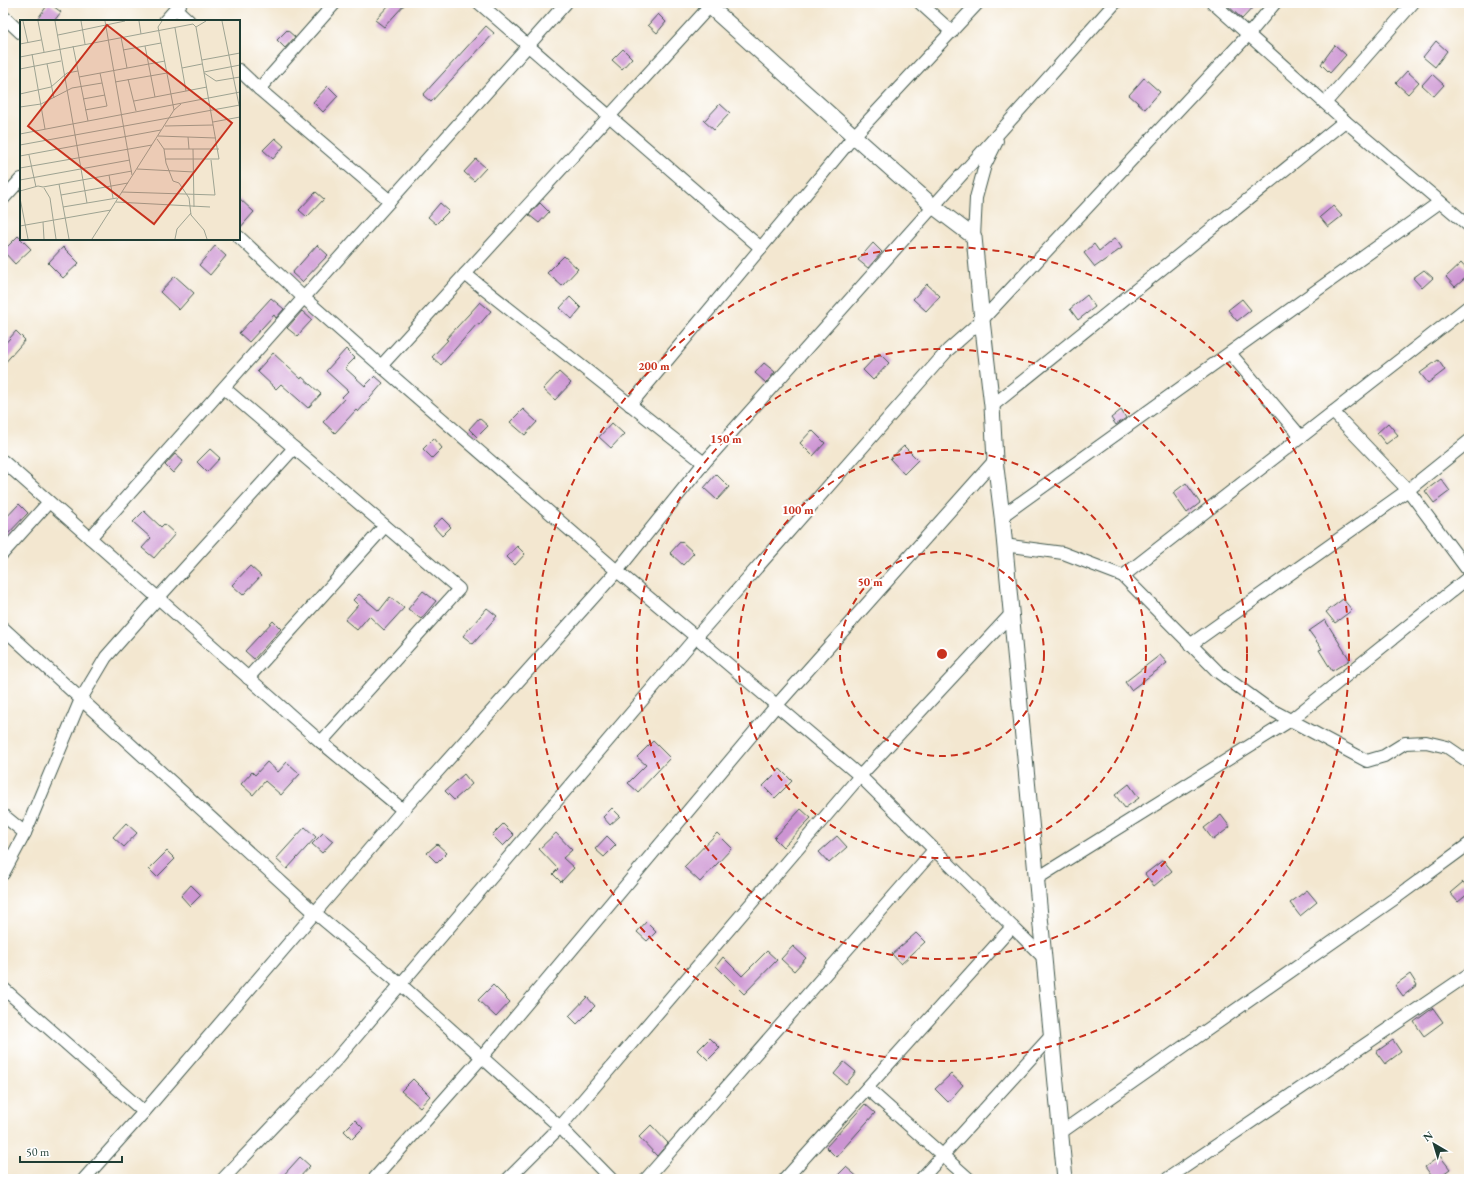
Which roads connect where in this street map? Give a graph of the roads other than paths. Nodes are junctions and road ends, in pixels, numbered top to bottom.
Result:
1 (336, 3) edge
2 (479, 3) edge
3 (566, 3) edge
4 (920, 3) edge
5 (978, 3) edge
6 (1115, 3) edge
7 (1213, 3) edge
8 (1275, 3) edge
9 (1413, 3) edge
10 (708, 5) edge
11 (178, 6) edge
12 (3, 16) edge
13 (166, 20) edge
14 (188, 20) edge
15 (20, 32) edge
16 (952, 32) junction
17 (1249, 34) junction
18 (528, 46) junction
19 (240, 71) edge
20 (259, 89) junction
21 (1325, 103) junction
22 (610, 117) junction
23 (1345, 121) junction
24 (1005, 126) junction
25 (854, 136) junction
26 (20, 181) edge
27 (3, 199) edge
28 (390, 201) junction
29 (1440, 202) junction
30 (934, 206) junction
31 (1469, 226) edge
32 (974, 237) junction
33 (240, 238) edge
34 (761, 248) junction
35 (465, 274) junction
36 (304, 298) junction
37 (1469, 306) edge
38 (982, 320) junction
39 (1230, 353) junction
40 (381, 366) junction
41 (224, 388) junction
42 (630, 405) junction
43 (992, 406) junction
44 (1333, 412) junction
45 (1300, 437) junction
46 (1469, 441) edge
47 (294, 448) junction
48 (3, 460) edge
49 (995, 460) junction
50 (704, 464) junction
51 (1408, 490) junction
52 (49, 502) junction
53 (1002, 516) junction
54 (385, 526) junction
55 (90, 538) junction
56 (1004, 545) junction
57 (3, 553) edge
58 (617, 571) junction
59 (1469, 572) edge
60 (1123, 576) junction
61 (1469, 577) edge
62 (158, 598) junction
63 (1010, 614) junction
64 (3, 628) edge
65 (696, 637) junction
66 (1190, 645) junction
67 (248, 678) junction
68 (81, 699) junction
69 (776, 706) junction
70 (1291, 720) junction
71 (321, 742) junction
72 (1469, 762) edge
73 (860, 776) junction
74 (403, 810) junction
75 (3, 814) edge
76 (25, 832) junction
77 (1469, 844) edge
78 (934, 850) junction
79 (3, 874) edge
80 (1036, 879) junction
81 (314, 912) junction
82 (1012, 927) junction
83 (1044, 958) junction
84 (1469, 974) edge
85 (400, 984) junction
86 (3, 988) edge
87 (1051, 1036) junction
88 (482, 1057) junction
89 (867, 1088) junction
90 (144, 1112) junction
91 (560, 1127) junction
92 (1060, 1133) junction
93 (942, 1155) junction
94 (84, 1179) edge
95 (223, 1179) edge
96 (374, 1179) edge
97 (508, 1179) edge
98 (611, 1179) edge
99 (646, 1179) edge
100 (785, 1179) edge
101 (921, 1179) edge
102 (969, 1179) edge
103 (1065, 1179) edge
104 (1167, 1179) edge

1 - 20 street
2 - 18 street
3 - 18 street
4 - 16 street
5 - 16 street
6 - 24 street
7 - 17 street
8 - 17 street
9 - 21 street
10 - 22 street
10 - 25 street
11 - 13 street
11 - 14 street
12 - 15 street
16 - 25 street
17 - 21 street
17 - 38 street
18 - 22 street
18 - 28 street
19 - 20 street
20 - 28 street
21 - 23 street
22 - 34 street
22 - 35 street
23 - 29 street
23 - 43 street
24 - 30 street
24 - 32 street
25 - 30 street
25 - 34 street
26 - 27 street
28 - 36 street
29 - 31 street
29 - 39 street
30 - 32 street
30 - 50 street
32 - 38 street
33 - 36 street
34 - 42 street
35 - 40 street
35 - 42 street
36 - 40 street
36 - 41 street
37 - 44 street
38 - 43 street
38 - 65 street
39 - 45 street
39 - 53 street
40 - 58 street
41 - 47 street
41 - 55 street
42 - 50 street
43 - 49 street
44 - 45 street
44 - 51 street
45 - 60 street
46 - 51 street
47 - 54 street
47 - 62 street
48 - 52 street
49 - 53 street
49 - 69 street
50 - 58 street
51 - 59 street
51 - 66 street
52 - 55 street
52 - 57 street
53 - 56 street
54 - 67 street
54 - 71 street
55 - 62 street
56 - 60 street
56 - 63 street
58 - 65 street
58 - 74 street
60 - 66 street
61 - 70 street
62 - 67 street
62 - 68 street
63 - 73 street
63 - 80 street
64 - 68 street
65 - 69 street
65 - 85 street
66 - 70 street
67 - 71 street
68 - 76 street
68 - 81 street
69 - 73 street
69 - 88 street
70 - 72 street
70 - 80 street
71 - 74 street
73 - 78 street
73 - 91 street
74 - 81 street
75 - 76 street
76 - 79 street
77 - 92 street
78 - 82 street
78 - 99 street
80 - 83 street
81 - 85 street
81 - 90 street
82 - 83 street
82 - 89 street
83 - 87 street
84 - 104 street
85 - 88 street
85 - 95 street
86 - 90 street
87 - 92 street
87 - 93 street
88 - 91 street
88 - 96 street
89 - 93 street
89 - 100 street
90 - 94 street
91 - 97 street
91 - 98 street
92 - 103 street
93 - 101 street
93 - 102 street

